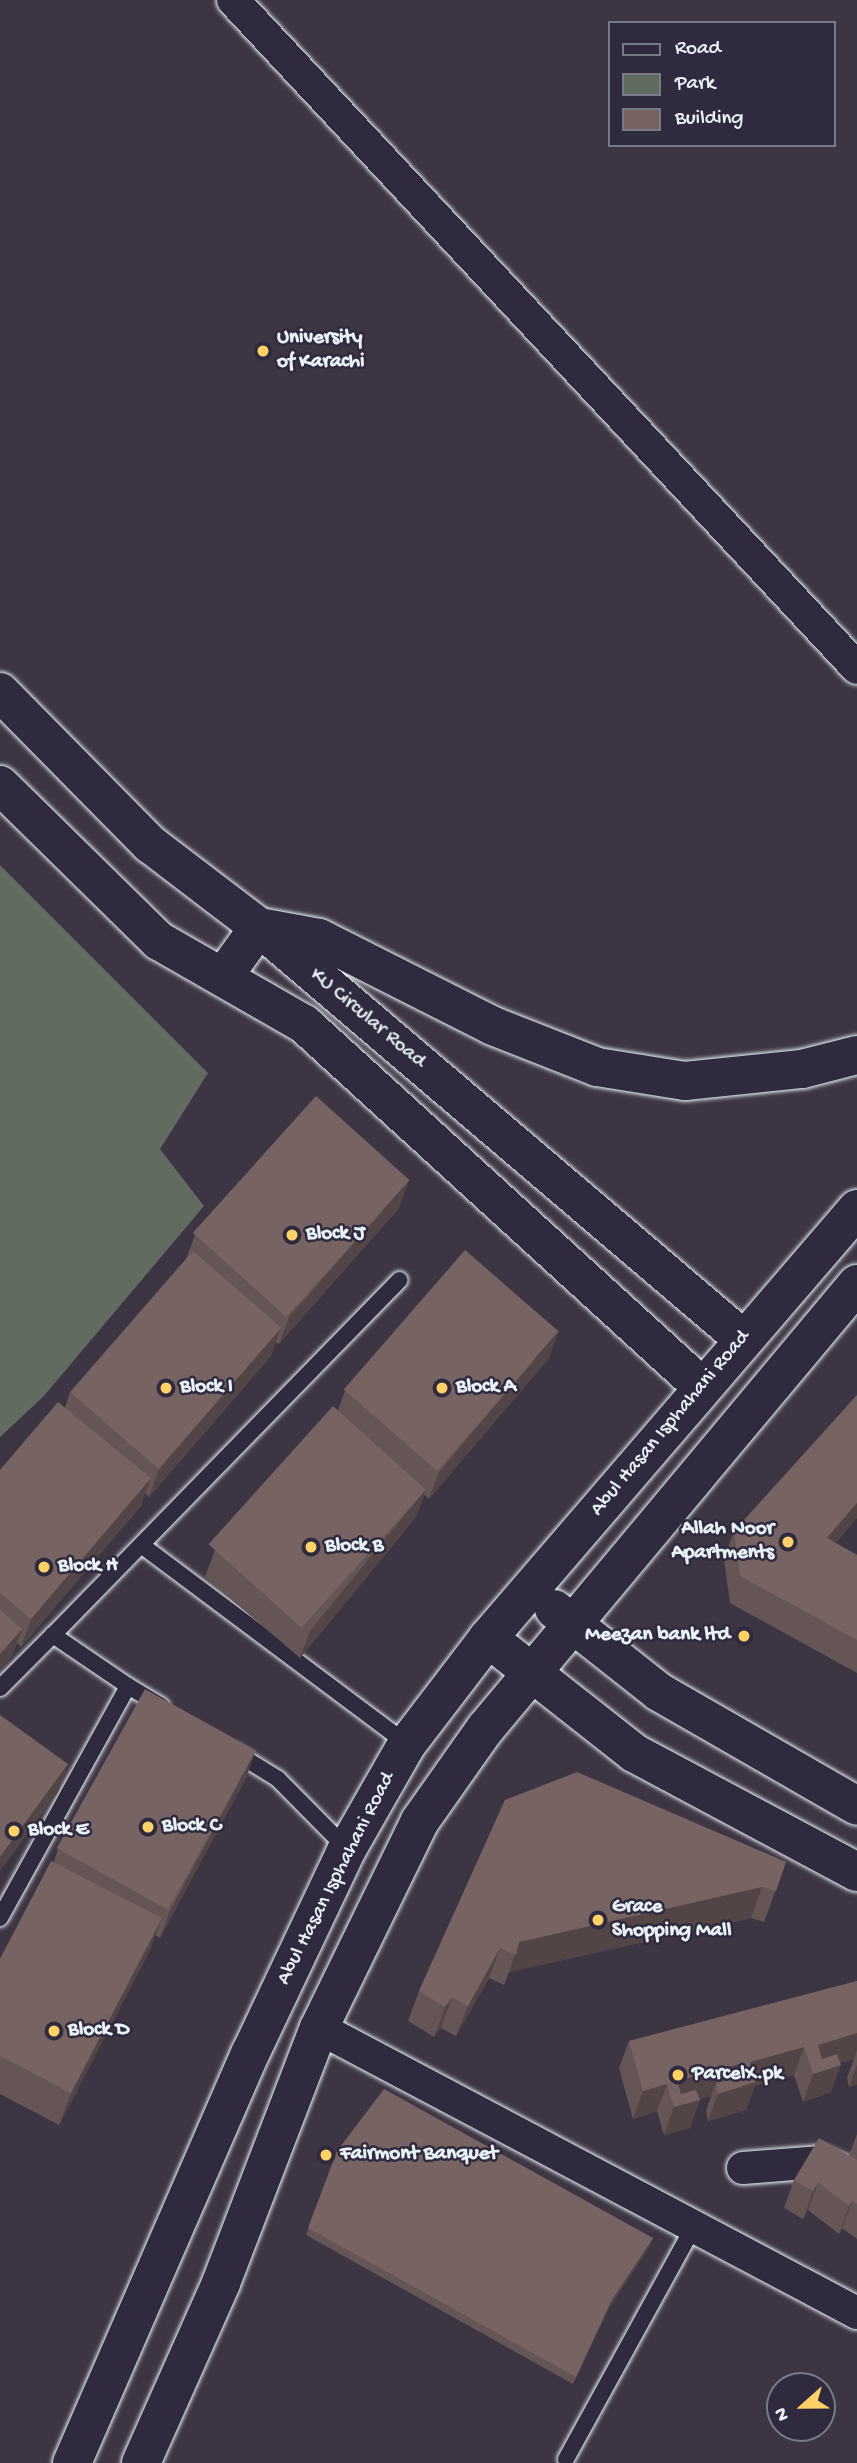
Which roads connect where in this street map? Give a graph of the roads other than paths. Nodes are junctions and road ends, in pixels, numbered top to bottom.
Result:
1 (233, 0) edge
2 (857, 668) edge
3 (0, 692) edge
4 (0, 785) edge
5 (259, 928) junction
6 (223, 977) junction
7 (857, 1055) edge
8 (857, 1209) edge
9 (400, 1280) dead end
10 (857, 1284) edge
11 (743, 1339) junction
12 (701, 1386) junction
13 (144, 1547) junction
14 (532, 1588) junction
15 (571, 1626) junction
16 (53, 1635) junction
17 (488, 1638) junction
18 (531, 1676) junction
19 (128, 1686) junction
20 (0, 1688) edge
21 (174, 1714) edge
22 (220, 1743) edge
23 (407, 1744) junction
24 (857, 1806) edge
25 (348, 1849) junction
26 (857, 1872) edge
27 (0, 1918) edge
28 (318, 2028) junction
29 (743, 2168) dead end
30 (857, 2177) edge
31 (694, 2226) junction
32 (857, 2313) edge
33 (566, 2459) dead end
34 (72, 2463) edge
35 (141, 2463) edge

1 - 2 street
3 - 5 main road, KU Circular Road
4 - 6 main road
5 - 6 main road
5 - 7 main road
5 - 11 main road, KU Circular Road
6 - 12 main road
8 - 11 main road, Abul Hasan Isphahani Road
9 - 13 lane
10 - 15 main road
11 - 12 main road, Abul Hasan Isphahani Road
12 - 14 main road, Abul Hasan Isphahani Road
13 - 16 lane
13 - 23 lane
14 - 15 main road
14 - 17 main road, Abul Hasan Isphahani Road
15 - 18 main road
15 - 24 main road
16 - 19 lane
16 - 20 lane
17 - 18 main road
17 - 23 main road, Abul Hasan Isphahani Road
18 - 26 main road
18 - 28 main road
19 - 21 lane
19 - 27 lane
22 - 25 lane
23 - 25 main road, Abul Hasan Isphahani Road
25 - 34 main road, Abul Hasan Isphahani Road
28 - 31 street
28 - 35 main road
29 - 30 street
31 - 32 street
31 - 33 lane

